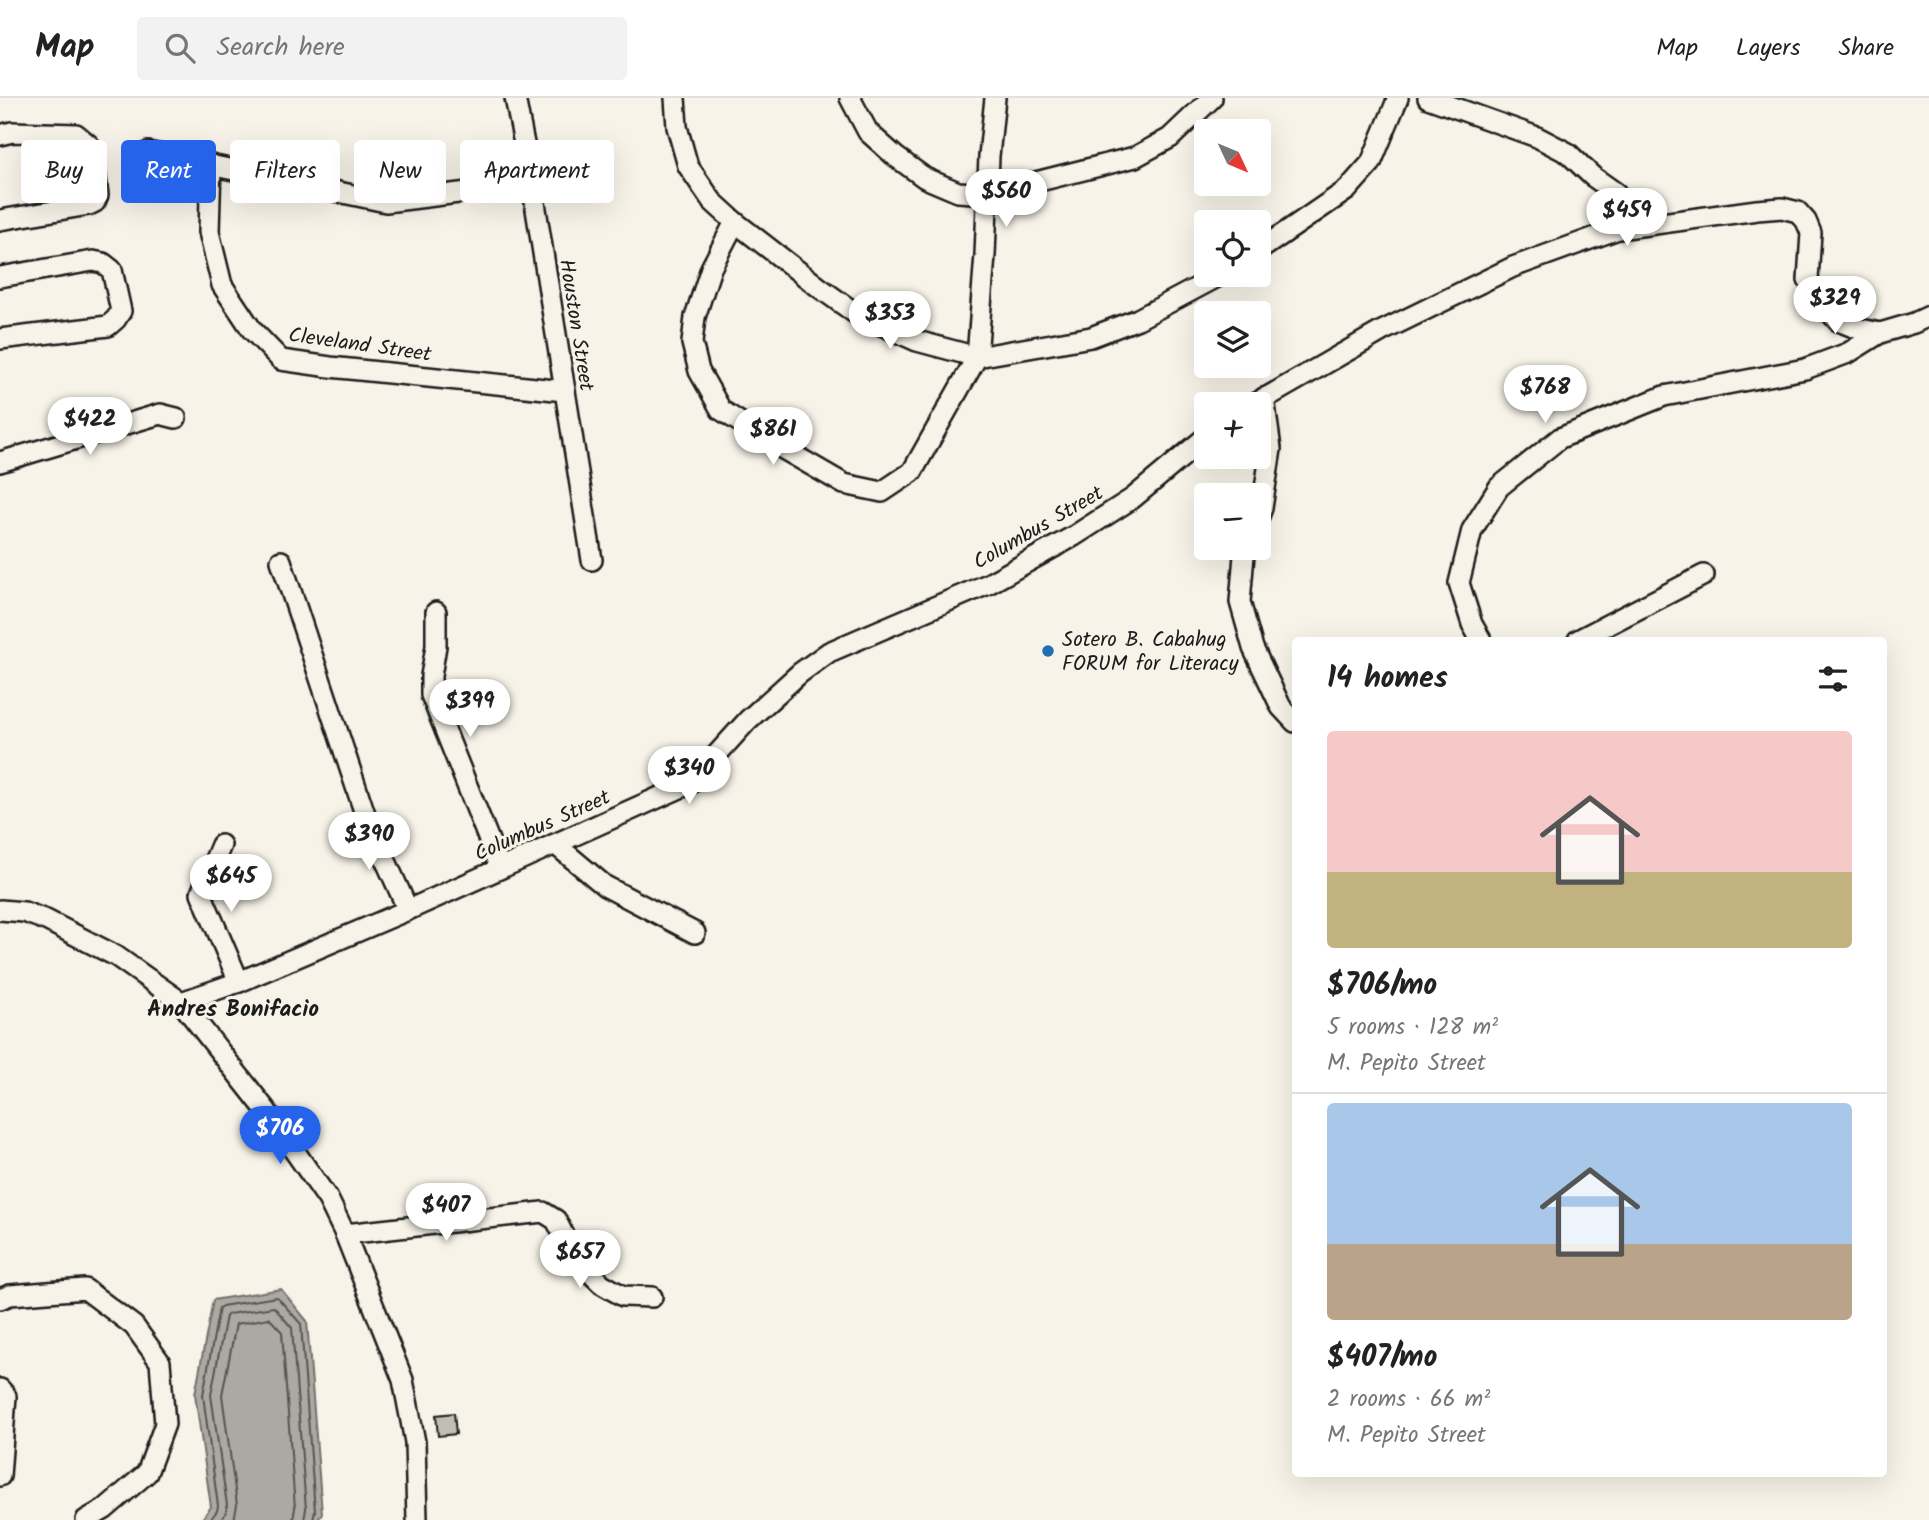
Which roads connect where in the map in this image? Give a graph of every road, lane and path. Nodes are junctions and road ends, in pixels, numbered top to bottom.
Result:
1 (515, 98) edge
2 (675, 98) edge
3 (850, 98) edge
4 (995, 98) edge
5 (1212, 98) edge
6 (1398, 98) edge
7 (1428, 98) edge
8 (0, 135) edge
9 (523, 140) edge
10 (216, 165) edge
11 (460, 193) edge
12 (988, 194) junction
13 (210, 203) edge
14 (535, 203) edge
15 (0, 220) edge
16 (735, 222) junction
17 (1618, 229) junction
18 (1271, 242) edge
19 (0, 277) edge
20 (1198, 287) edge
21 (1929, 316) edge
22 (1880, 333) junction
23 (0, 339) edge
24 (977, 357) junction
25 (565, 391) junction
26 (1271, 394) edge
27 (176, 418) dead end
28 (1194, 447) edge
29 (0, 462) edge
30 (592, 560) dead end
31 (1244, 560) edge
32 (281, 561) dead end
33 (1704, 575) dead end
34 (436, 612) dead end
35 (1479, 637) edge
36 (1584, 637) edge
37 (1292, 719) edge
38 (221, 845) dead end
39 (555, 845) junction
40 (500, 868) junction
41 (0, 910) edge
42 (408, 910) junction
43 (695, 933) dead end
44 (239, 982) junction
45 (181, 1002) junction
46 (345, 1234) junction
47 (652, 1297) dead end
48 (0, 1299) edge
49 (0, 1389) edge
50 (0, 1476) edge
51 (86, 1520) edge
52 (417, 1520) edge

1 - 9 street, Houston Street
2 - 16 street
3 - 12 street
4 - 12 street
5 - 12 street
6 - 18 street
7 - 17 street
8 - 15 street
10 - 11 street
12 - 24 street
13 - 25 street, Cleveland Street
14 - 25 street, Houston Street
16 - 24 street
16 - 24 street
17 - 22 street
17 - 26 street
19 - 23 street
20 - 24 street
21 - 22 street
22 - 35 street
25 - 30 street, Houston Street
27 - 29 street
28 - 39 street, Columbus Street
31 - 37 street
32 - 42 street
33 - 36 street
34 - 40 street
38 - 44 street
39 - 40 street, Columbus Street
39 - 43 street
40 - 42 street, Columbus Street
41 - 45 street
42 - 44 street, Columbus Street
44 - 45 street, Columbus Street
45 - 46 street
46 - 47 street
46 - 52 street
48 - 51 street
49 - 50 street

